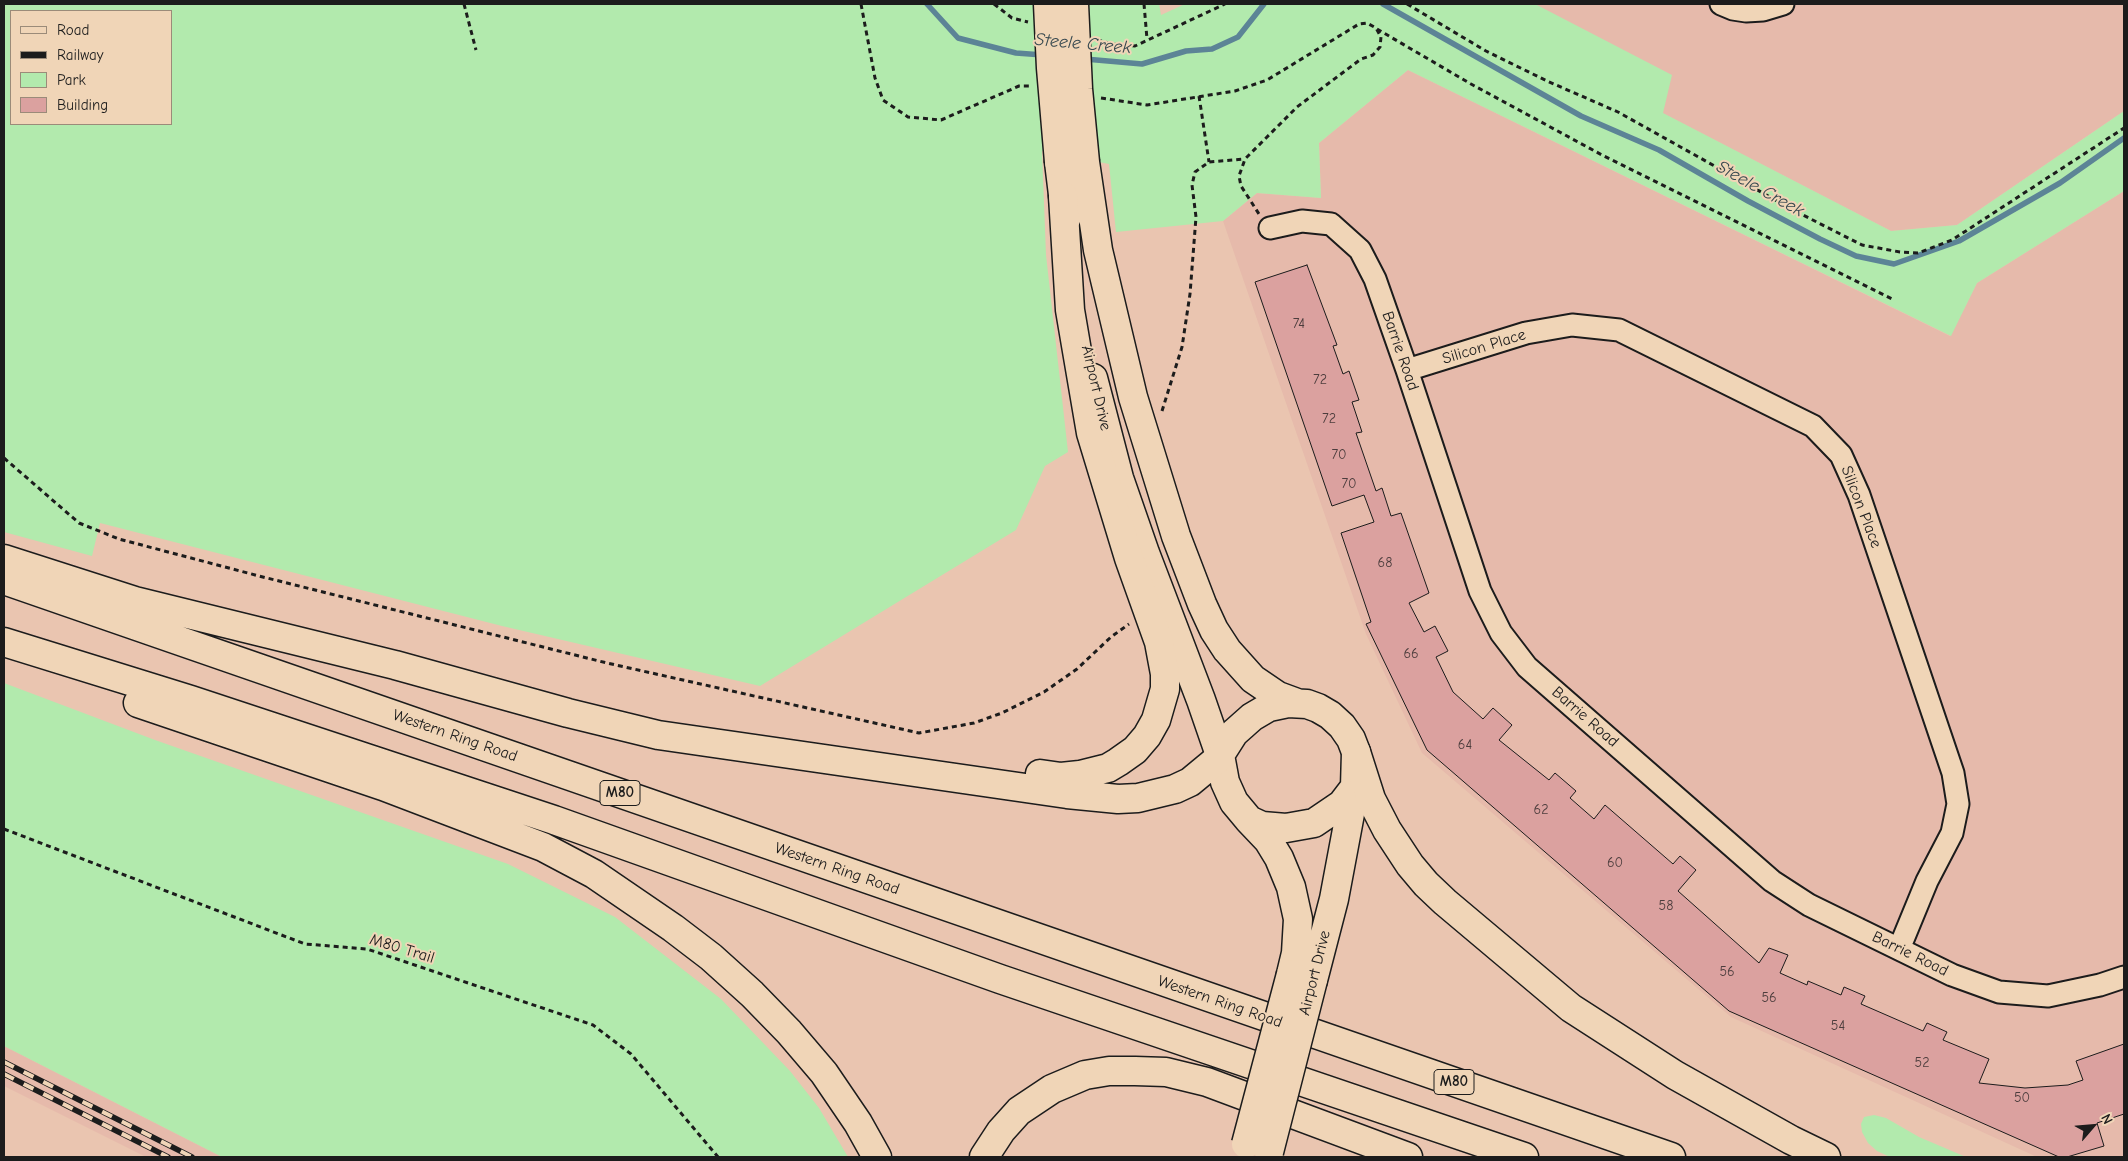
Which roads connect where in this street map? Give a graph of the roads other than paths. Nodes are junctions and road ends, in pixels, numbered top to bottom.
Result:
1 (1074, 4) edge
2 (1721, 4) edge
3 (1782, 4) edge
4 (1039, 13) edge
5 (1072, 162) junction
6 (1063, 196) junction
7 (1270, 228) road end
8 (1407, 370) junction
9 (4, 559) edge
10 (4, 580) edge
11 (4, 642) edge
12 (4, 652) edge
13 (1297, 703) junction
14 (1356, 752) junction
15 (1219, 756) junction
16 (849, 761) junction
17 (1355, 787) junction
18 (1249, 820) junction
19 (1898, 949) junction
20 (1302, 977) junction
21 (2124, 977) edge
22 (1256, 1153) edge
23 (877, 1157) edge
24 (984, 1157) edge
25 (1408, 1157) edge
26 (1524, 1157) edge
27 (1671, 1157) edge
28 (1826, 1157) edge

1 - 5 main road, Airport Drive, bridge
2 - 3 street
4 - 5 main road, Airport Drive, bridge
5 - 6 main road, Airport Drive
5 - 13 main road, Airport Drive
6 - 15 main road, Airport Drive
6 - 16 main road
7 - 8 street, Barrie Road
8 - 19 street, Barrie Road
8 - 19 street, Silicon Place
9 - 16 main road
10 - 27 main road, Western Ring Road / M80
11 - 26 main road
12 - 23 main road
13 - 14 main road
13 - 15 main road
14 - 17 main road
14 - 28 main road
15 - 16 main road
15 - 18 main road
17 - 18 main road
17 - 20 main road, Airport Drive
18 - 20 main road, Airport Drive
19 - 21 street, Barrie Road
20 - 22 main road, Airport Drive, bridge
24 - 25 main road

